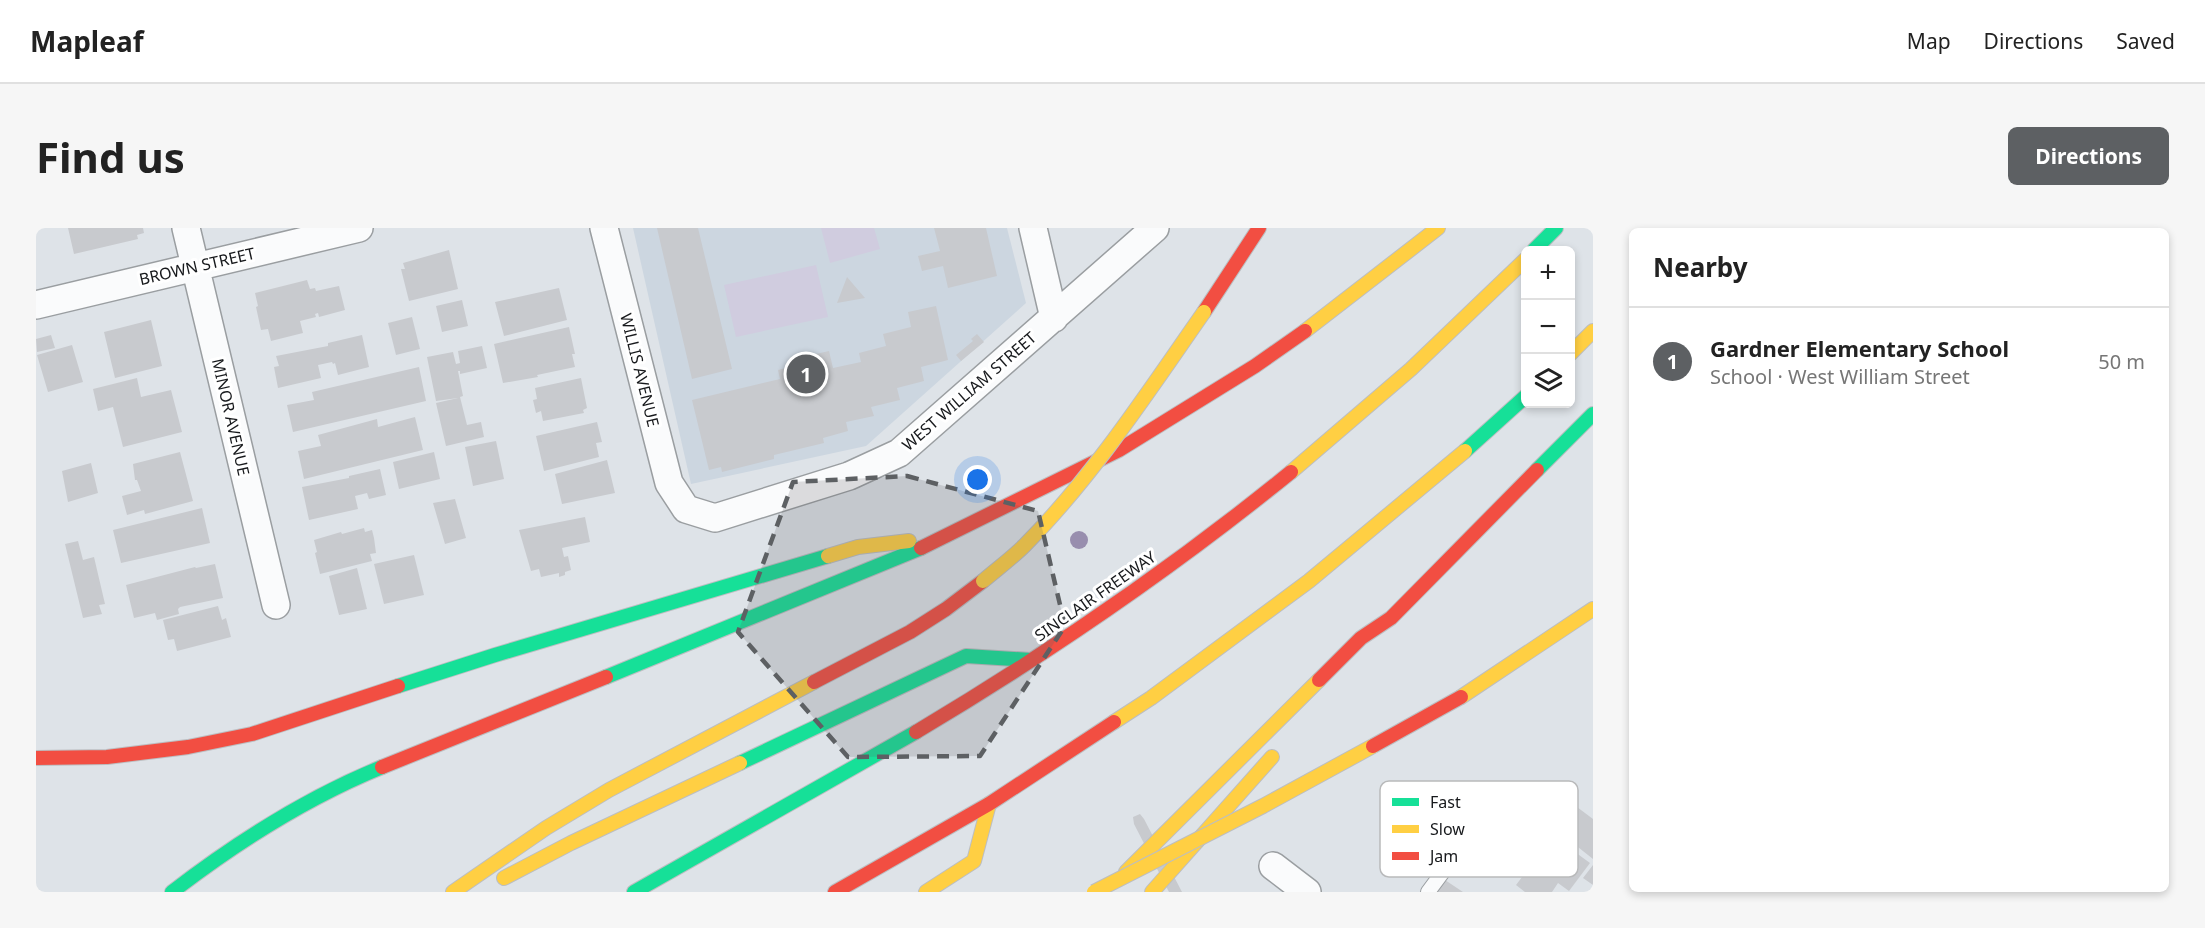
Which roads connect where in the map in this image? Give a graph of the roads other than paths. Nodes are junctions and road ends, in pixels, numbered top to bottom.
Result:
1 (186, 228) edge
2 (359, 228) edge
3 (604, 228) edge
4 (1033, 228) edge
5 (1155, 228) edge
6 (1259, 228) edge
7 (1438, 228) edge
8 (1556, 228) edge
9 (1538, 246) edge
10 (1521, 264) edge
11 (195, 267) junction
12 (36, 305) edge
13 (1054, 318) junction
14 (1593, 331) edge
15 (1575, 349) edge
16 (1521, 401) edge
17 (1593, 414) edge
18 (686, 509) joint
19 (944, 538) junction
20 (276, 606) dead end
21 (1593, 609) edge
22 (1391, 618) junction
23 (1374, 647) dead end
24 (1031, 660) junction
25 (1284, 743) dead end
26 (36, 759) edge
27 (989, 804) junction
28 (1273, 866) dead end
29 (1439, 877) edge
30 (486, 887) edge
31 (638, 890) edge
32 (172, 892) edge
33 (453, 892) edge
34 (835, 892) edge
35 (926, 892) edge
36 (1094, 892) edge
37 (1106, 892) edge
38 (1152, 892) edge
39 (1307, 892) edge
40 (1428, 892) edge

1 - 11 street, MINOR AVENUE
2 - 11 street, BROWN STREET
3 - 18 street, WILLIS AVENUE
4 - 13 street
5 - 13 street, WEST WILLIAM STREET
6 - 33 highway, bridge
7 - 19 highway
8 - 9 highway
10 - 24 highway, SINCLAIR FREEWAY
11 - 12 street, BROWN STREET
11 - 20 street, MINOR AVENUE
13 - 18 street, WEST WILLIAM STREET
14 - 15 highway
16 - 27 highway
17 - 22 highway
19 - 26 highway
19 - 32 highway
21 - 36 highway, bridge
22 - 23 highway
22 - 37 highway
24 - 30 highway
24 - 31 highway, SINCLAIR FREEWAY
25 - 38 highway
27 - 34 highway
27 - 35 highway
28 - 39 street
29 - 40 lane

